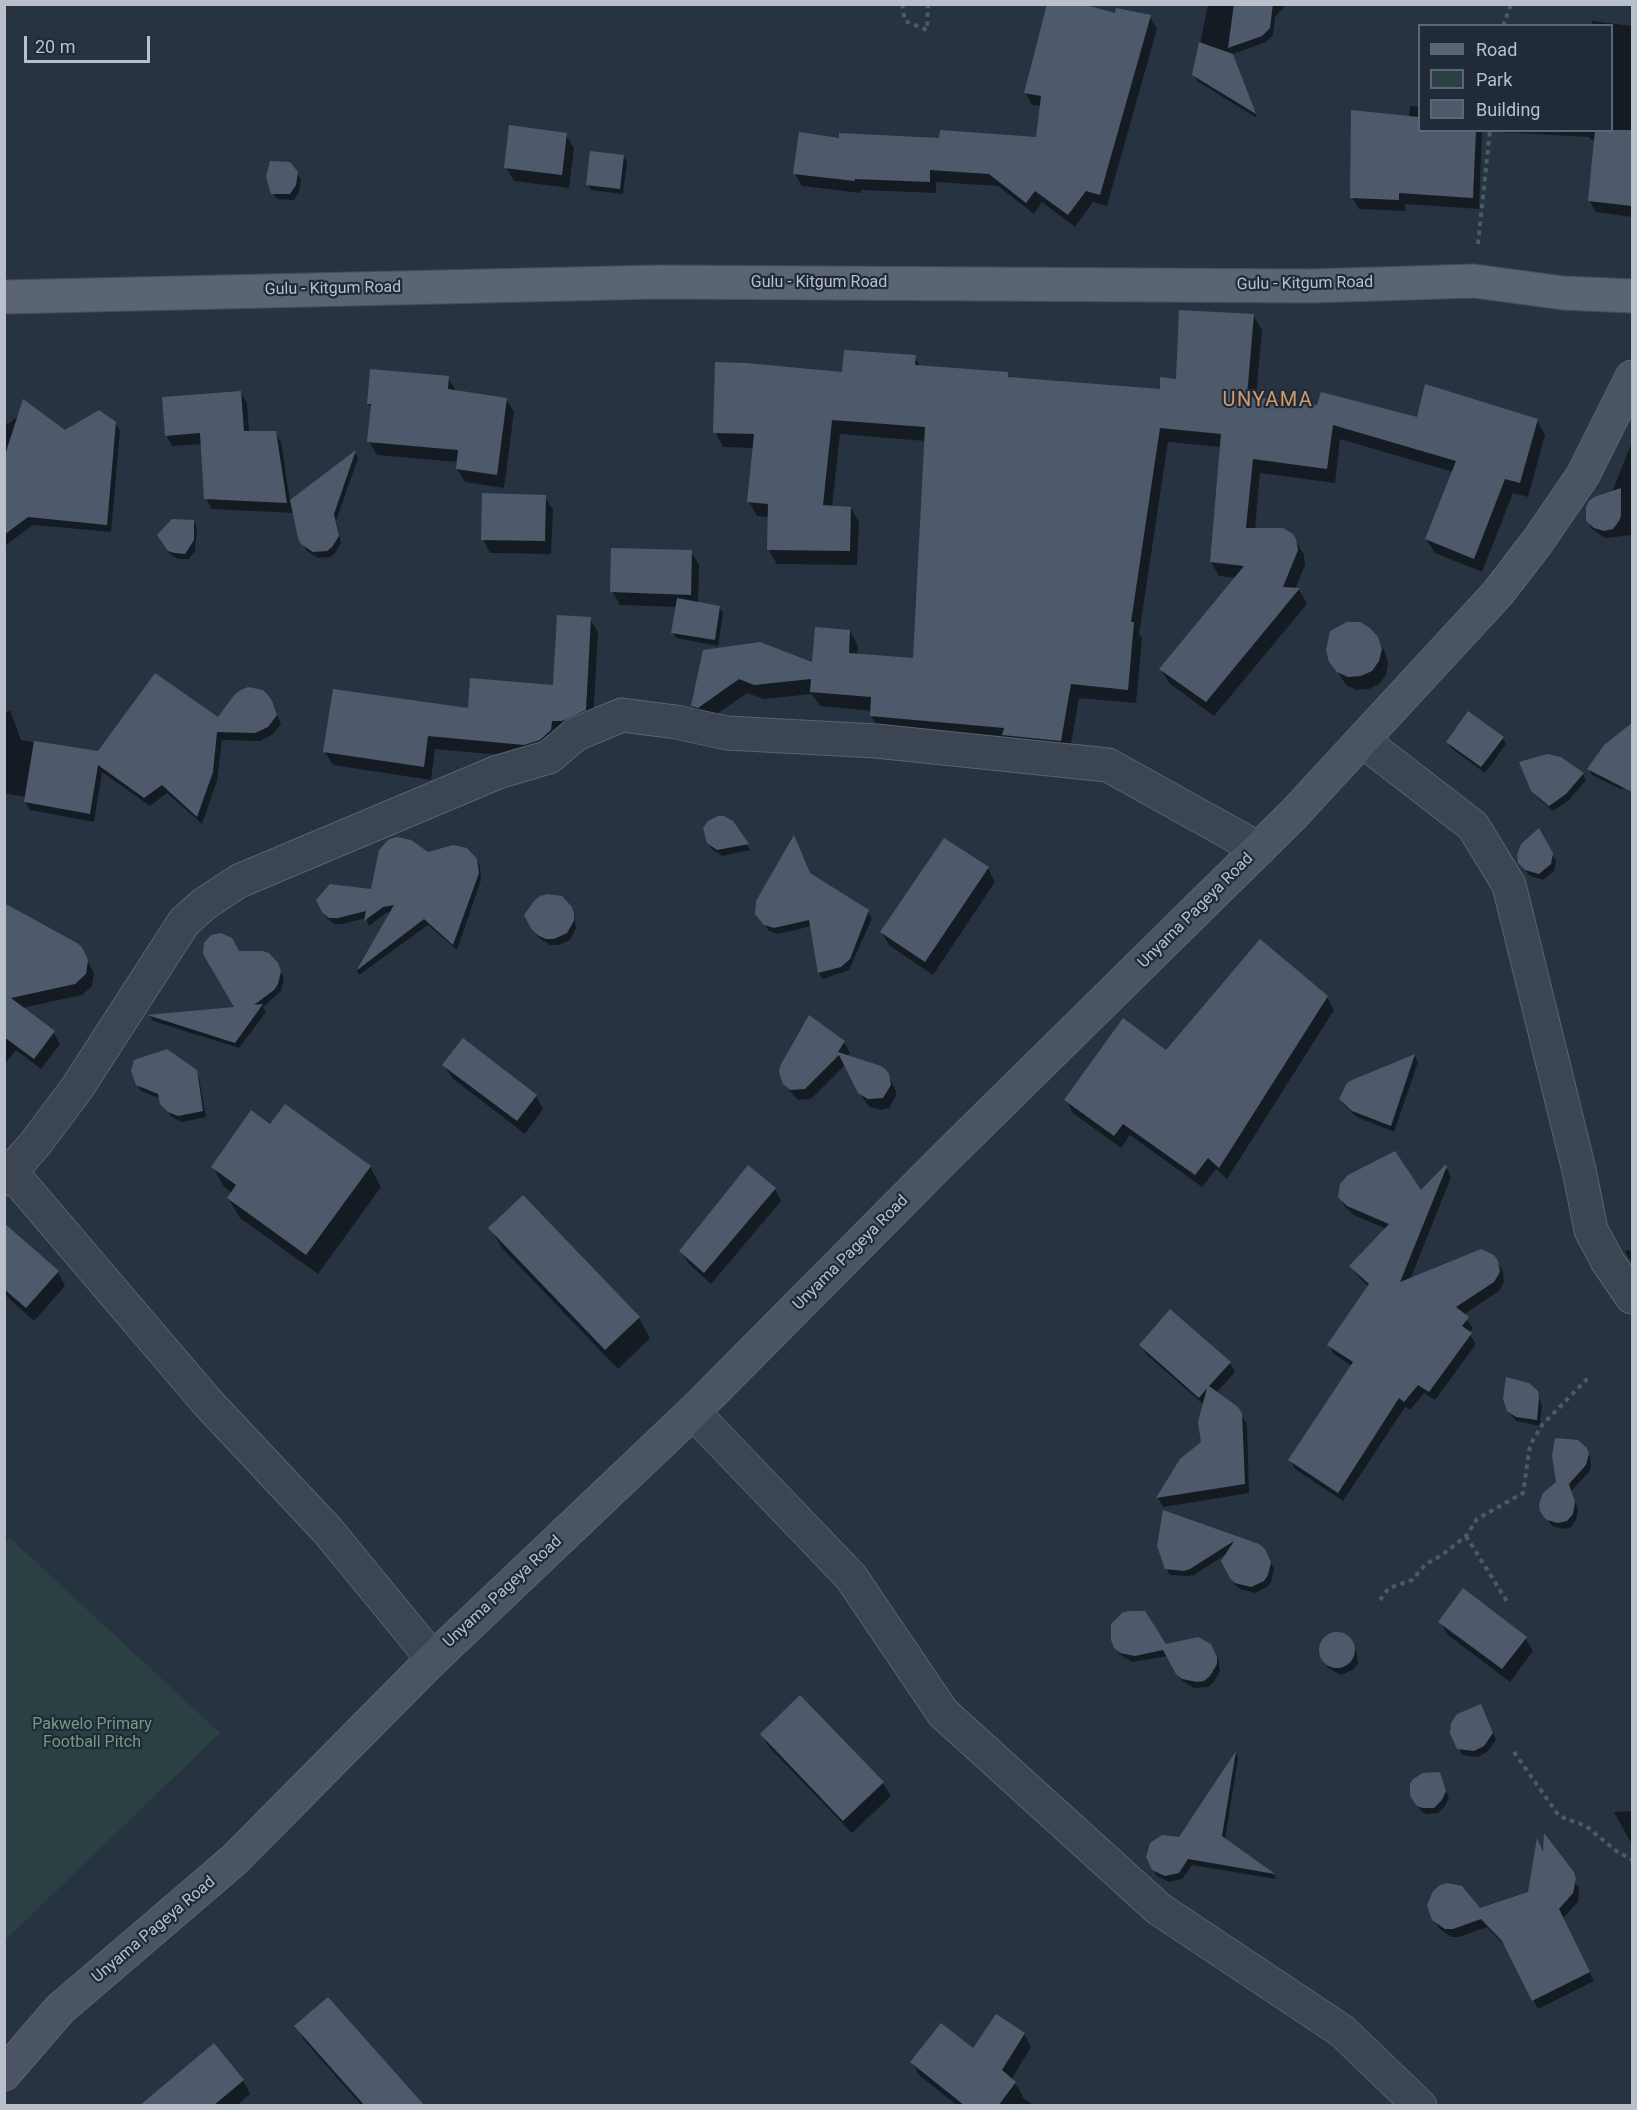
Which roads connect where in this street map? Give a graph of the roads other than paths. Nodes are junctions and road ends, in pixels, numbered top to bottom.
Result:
1 (1632, 296) edge
2 (4, 297) edge
3 (1632, 376) edge
4 (1363, 741) junction
5 (1259, 849) junction
6 (8, 1176) edge
7 (1632, 1297) edge
8 (693, 1412) junction
9 (433, 1659) junction
10 (4, 2074) edge
11 (1420, 2106) edge

1 - 2 main road, Gulu - Kitgum Road
3 - 4 street, Unyama Pageya Road
4 - 5 street, Unyama Pageya Road
4 - 7 street
5 - 6 street
5 - 8 street, Unyama Pageya Road
6 - 9 street
8 - 9 street, Unyama Pageya Road
8 - 11 street
9 - 10 street, Unyama Pageya Road

